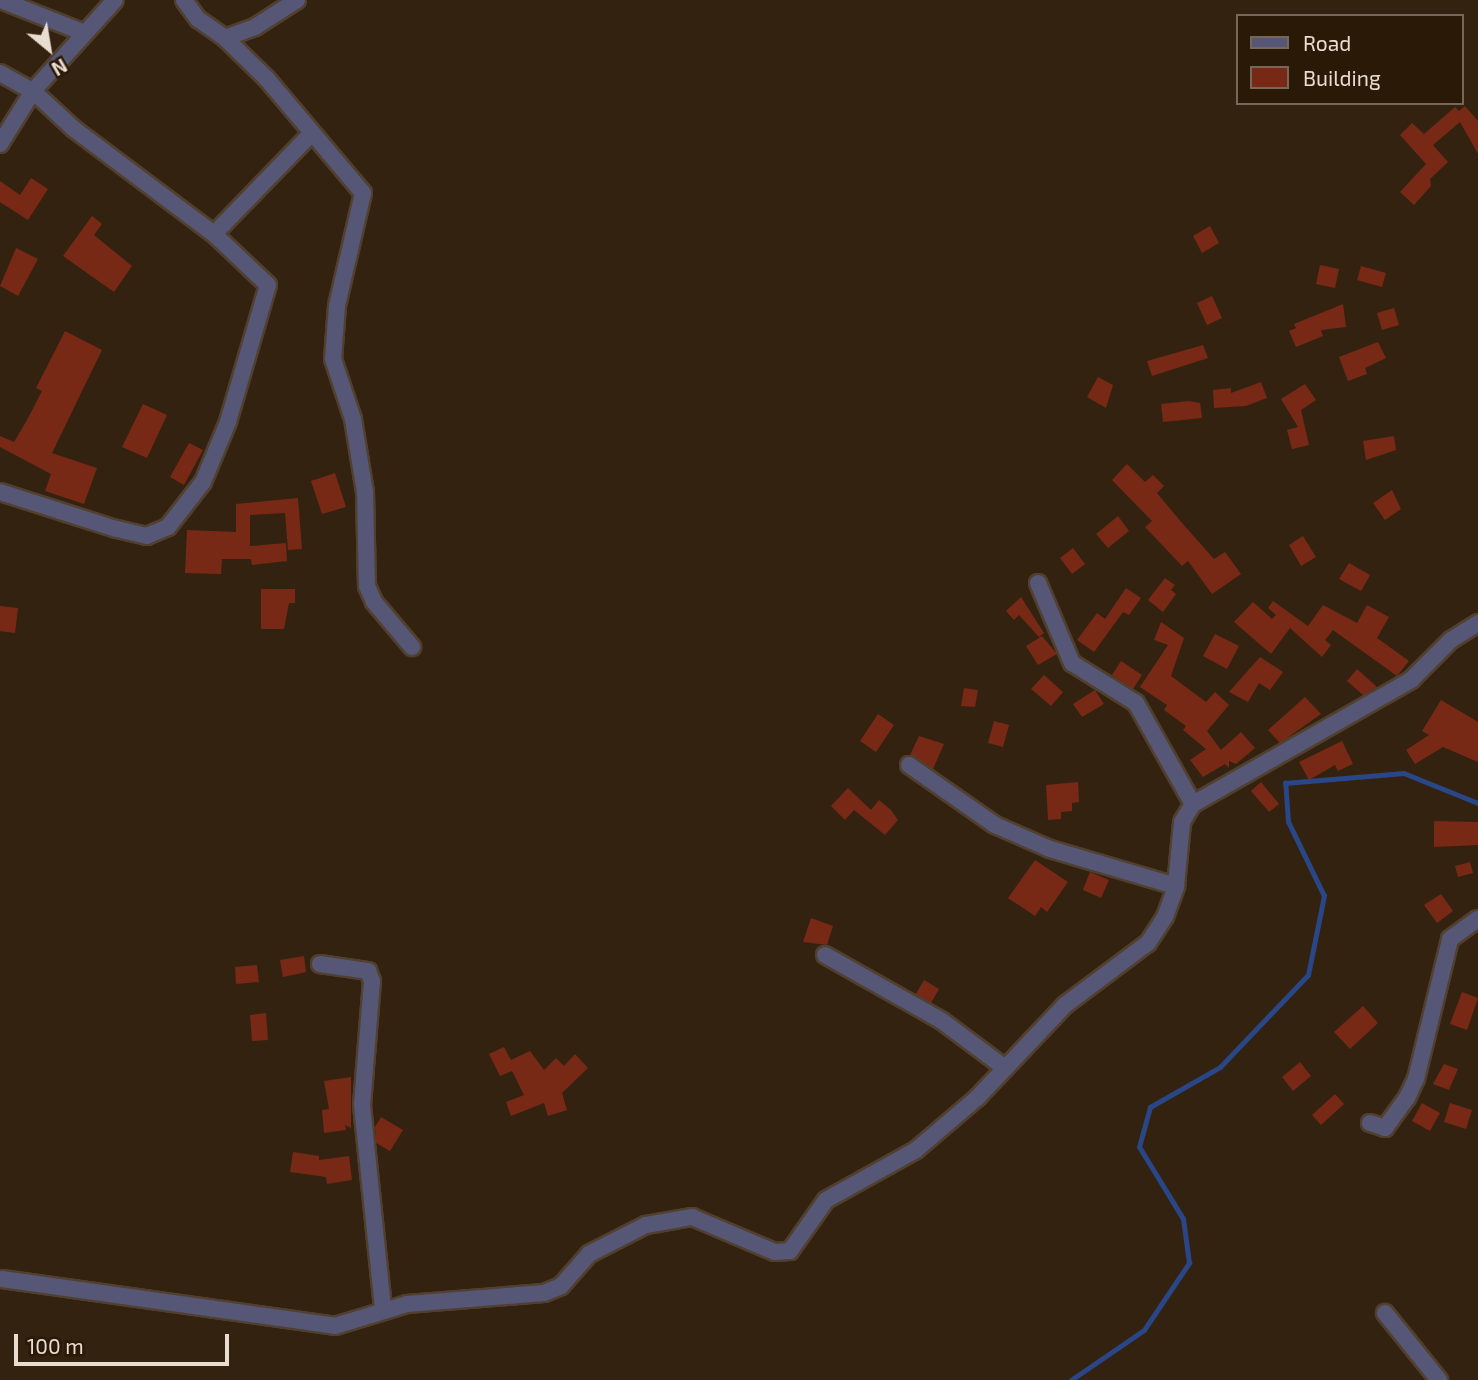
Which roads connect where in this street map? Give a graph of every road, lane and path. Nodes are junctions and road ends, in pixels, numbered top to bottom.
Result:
1 (1, 0) edge
2 (115, 0) edge
3 (184, 0) edge
4 (297, 0) edge
5 (82, 32) junction
6 (225, 38) junction
7 (0, 73) edge
8 (33, 91) junction
9 (310, 135) junction
10 (0, 144) edge
11 (214, 234) junction
12 (0, 492) edge
13 (1038, 583) dead end
14 (1478, 623) edge
15 (412, 647) dead end
16 (909, 765) dead end
17 (1193, 804) junction
18 (1176, 886) junction
19 (1478, 919) edge
20 (825, 955) dead end
21 (320, 964) dead end
22 (1005, 1068) junction
23 (1370, 1123) dead end
24 (2, 1279) edge
25 (383, 1309) junction
26 (1385, 1313) dead end
27 (1439, 1380) edge

1 - 5 street
2 - 5 street
3 - 6 street
4 - 6 street
5 - 8 street
6 - 9 street
7 - 8 street
8 - 10 street
8 - 11 street
9 - 11 street
9 - 15 street
11 - 12 street
13 - 17 street
14 - 17 street
16 - 18 street
17 - 18 street
18 - 22 street
19 - 23 street
20 - 22 street
21 - 25 street
22 - 25 street
24 - 25 street
26 - 27 street

